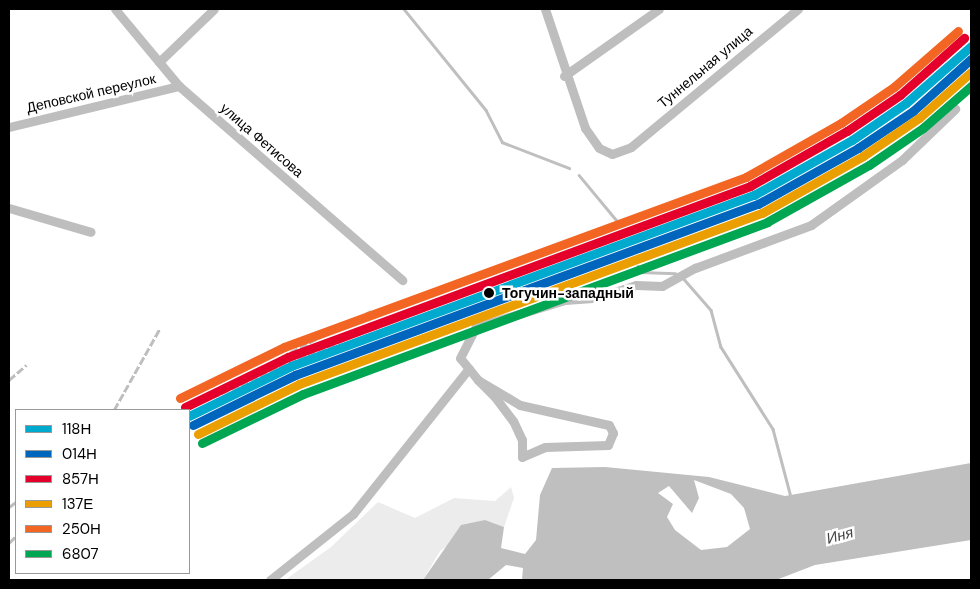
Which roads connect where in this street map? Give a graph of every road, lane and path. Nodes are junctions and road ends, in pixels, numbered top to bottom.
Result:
1 (115, 9) edge
2 (214, 9) edge
3 (545, 9) edge
4 (659, 9) edge
5 (798, 9) edge
6 (159, 62) junction
7 (564, 76) junction
8 (179, 86) junction
9 (955, 109) dead end
10 (9, 127) edge
11 (9, 208) edge
12 (91, 232) dead end
13 (402, 280) dead end
14 (469, 368) junction
15 (478, 380) junction
16 (270, 580) edge

1 - 6 street, улица Фетисова
2 - 6 street
3 - 7 street
4 - 7 street
5 - 7 street, Туннельная улица
6 - 8 street, улица Фетисова
8 - 10 street, Деповской переулок
8 - 13 street, улица Фетисова
9 - 14 street
11 - 12 street
14 - 15 street
14 - 16 street
15 - 15 street

